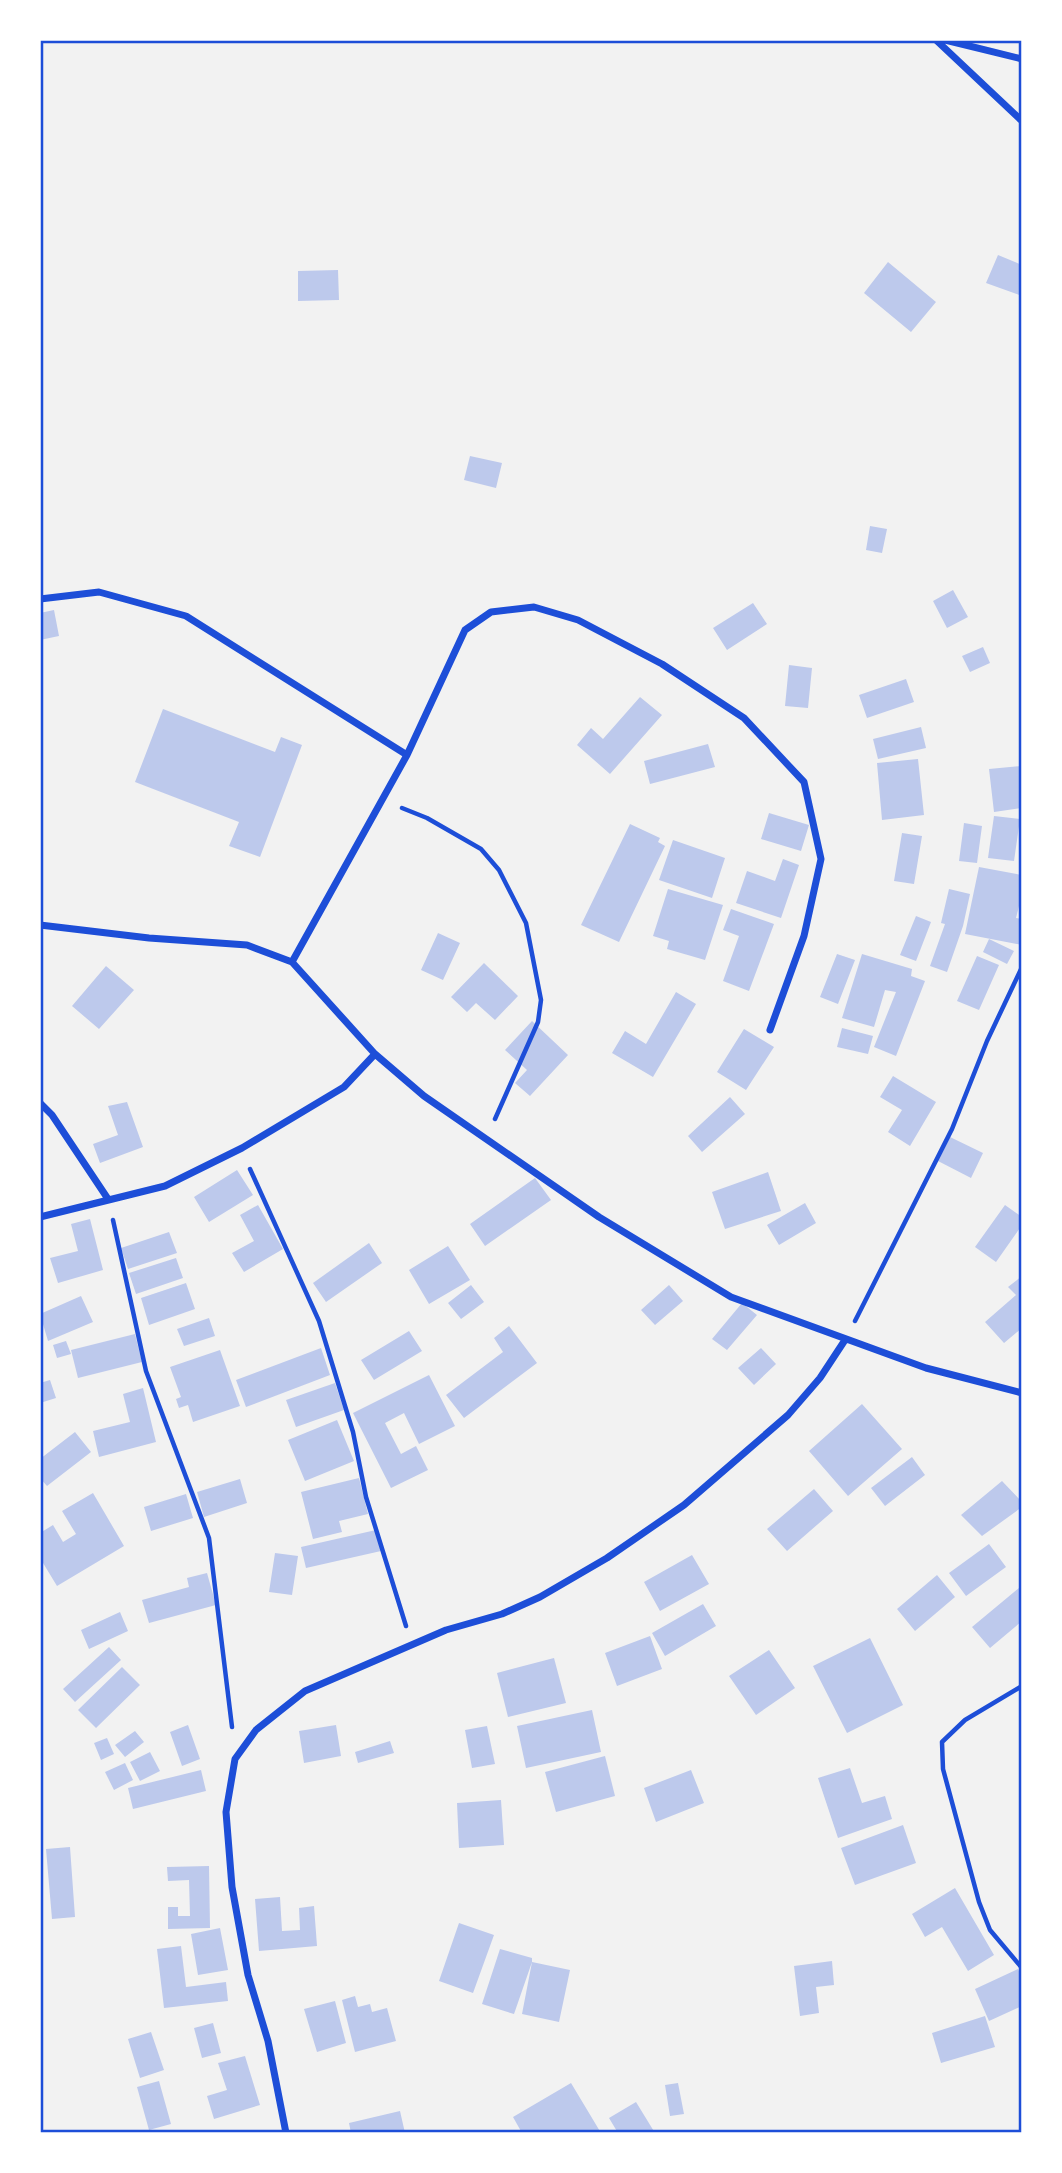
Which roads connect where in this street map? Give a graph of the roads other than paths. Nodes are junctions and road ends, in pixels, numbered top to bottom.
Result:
1 (936, 40) edge
2 (944, 40) edge
3 (1022, 59) edge
4 (1022, 121) edge
5 (40, 599) edge
6 (407, 755) junction
7 (40, 925) edge
8 (292, 962) junction
9 (770, 1030) dead end
10 (375, 1054) junction
11 (40, 1103) edge
12 (108, 1199) junction
13 (40, 1217) edge
14 (845, 1340) junction
15 (1022, 1393) edge
16 (286, 2133) edge

1 - 4 street
2 - 3 street
5 - 6 street
6 - 8 street
6 - 9 street
7 - 8 street
8 - 10 street
10 - 12 street
10 - 14 street
11 - 12 street
12 - 13 street
14 - 15 street
14 - 16 street

